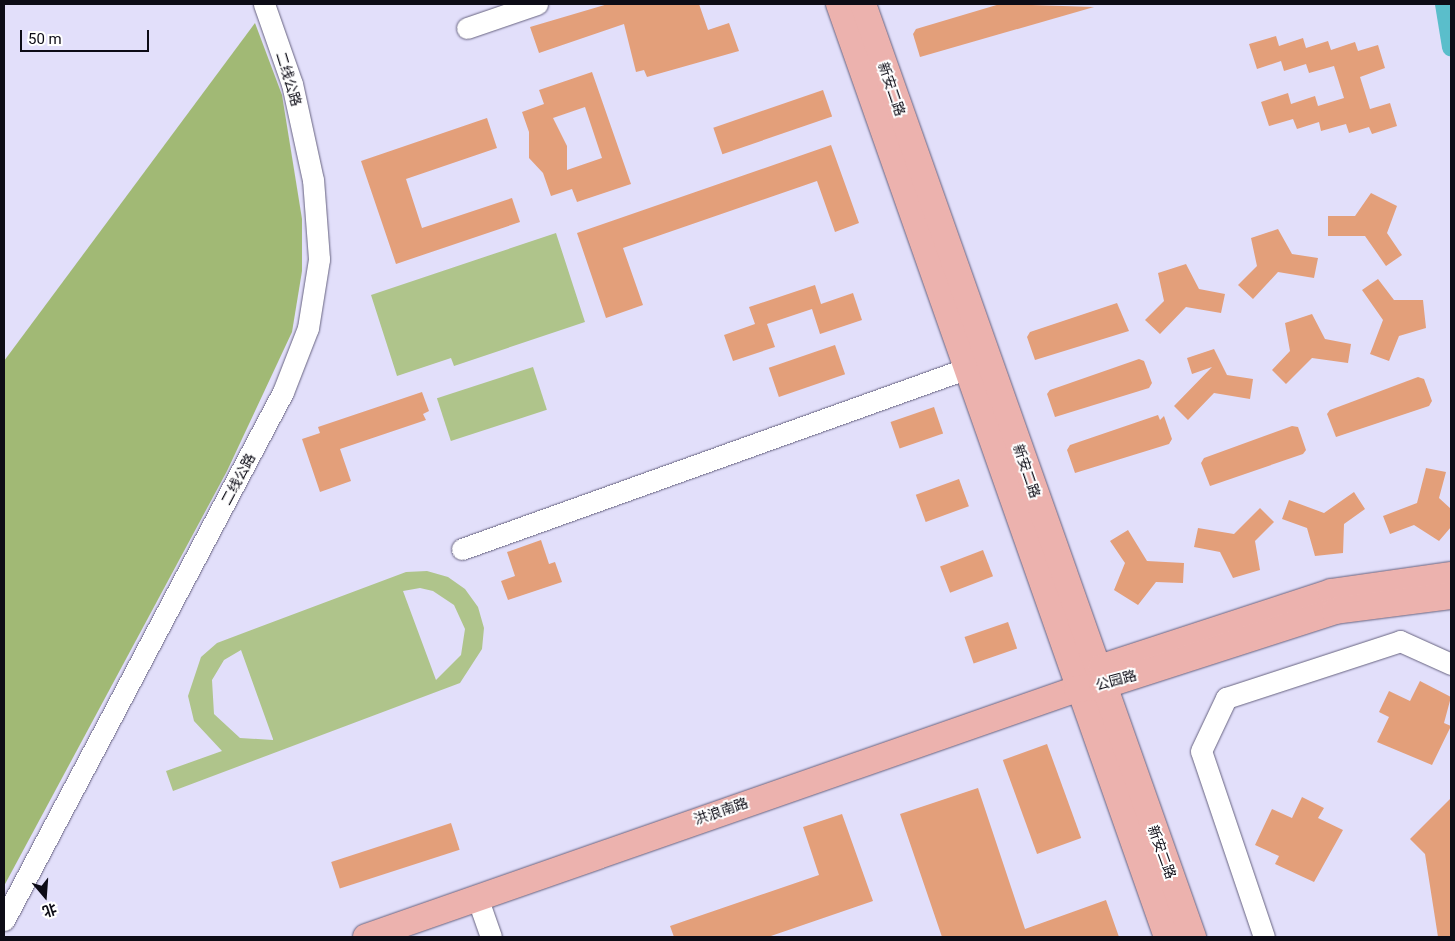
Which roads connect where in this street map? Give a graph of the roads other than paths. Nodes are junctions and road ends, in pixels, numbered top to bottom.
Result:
1 (264, 4) edge
2 (537, 4) edge
3 (839, 4) edge
4 (863, 4) edge
5 (467, 28) dead end
6 (965, 369) junction
7 (462, 549) dead end
8 (1451, 576) edge
9 (1451, 596) edge
10 (1451, 664) edge
11 (1100, 678) junction
12 (1077, 689) junction
13 (477, 897) junction
14 (4, 920) edge
15 (366, 937) edge
16 (491, 937) edge
17 (1167, 937) edge
18 (1193, 937) edge
19 (1264, 937) edge

1 - 14 street, 二线公路
2 - 5 street
3 - 6 main road, 新安二路
4 - 11 main road, 新安二路
6 - 7 street
6 - 12 main road, 新安二路
8 - 11 main road, 公园路
9 - 11 main road, 公园路
10 - 19 street
11 - 12 main road, 公园路
11 - 18 main road, 新安二路
12 - 13 main road, 洪浪南路
12 - 17 main road, 新安二路
13 - 15 main road, 洪浪南路
13 - 16 street

